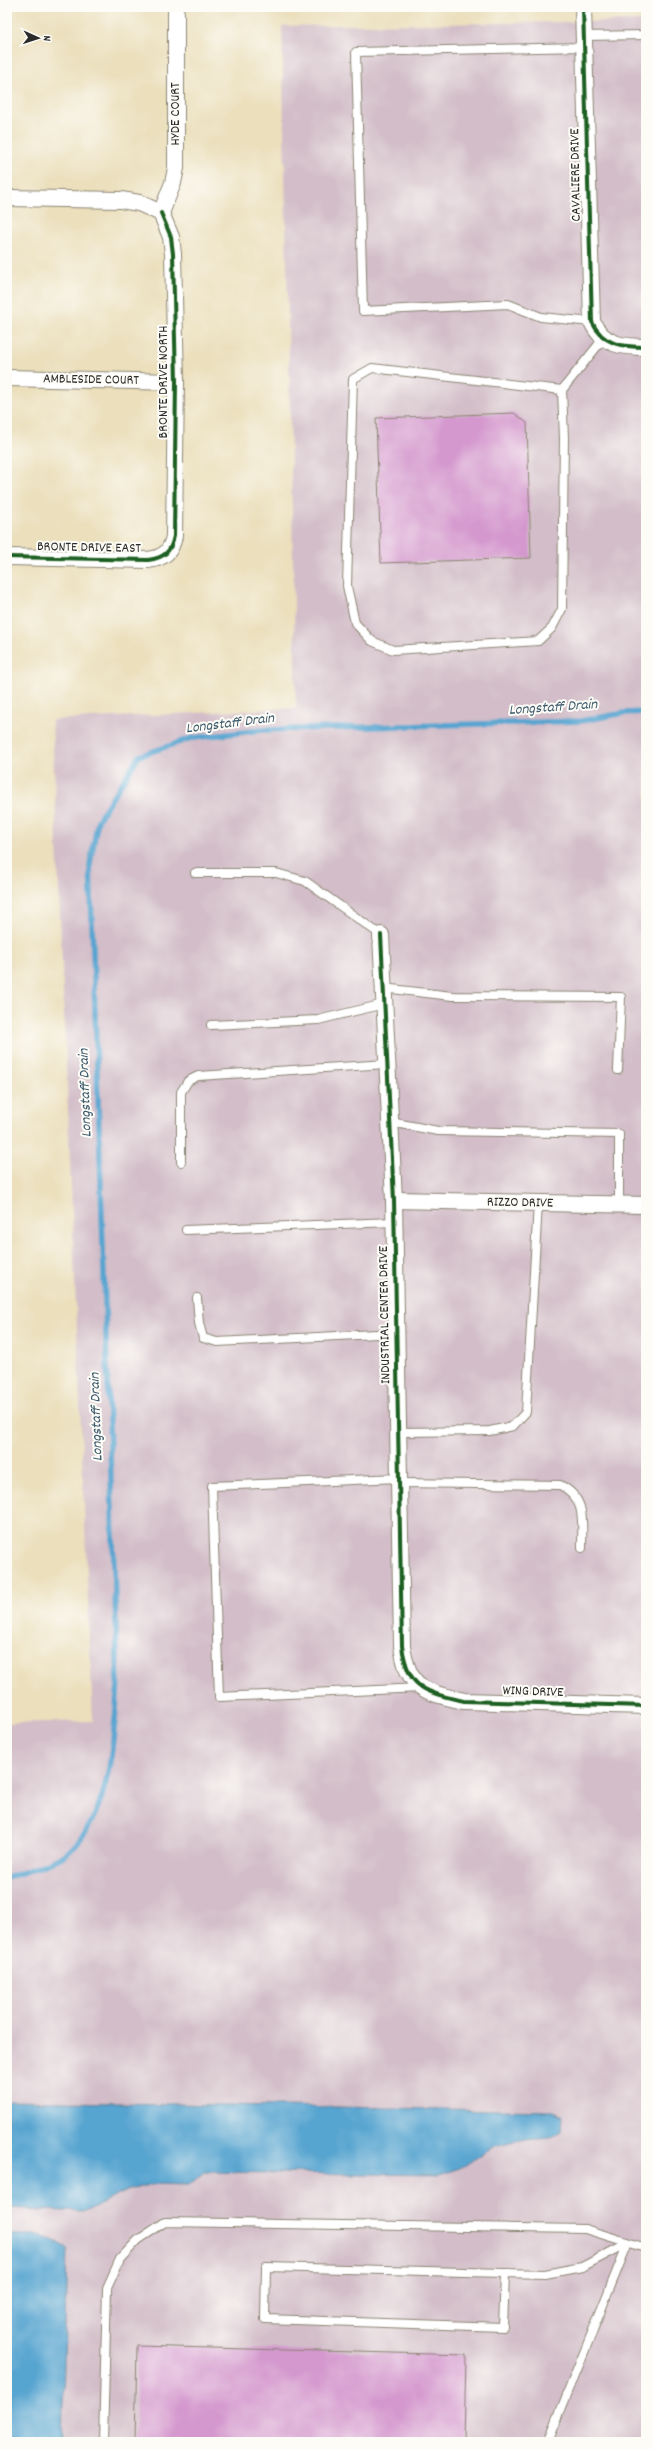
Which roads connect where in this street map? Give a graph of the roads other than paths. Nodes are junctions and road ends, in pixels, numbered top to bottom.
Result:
1 (583, 7) edge
2 (176, 13) dead end
3 (646, 35) edge
4 (584, 41) junction
5 (7, 198) edge
6 (161, 213) junction
7 (592, 322) junction
8 (603, 339) junction
9 (646, 347) edge
10 (7, 378) edge
11 (176, 382) junction
12 (562, 390) junction
13 (169, 552) joint
14 (7, 557) edge
15 (195, 873) dead end
16 (381, 935) joint
17 (384, 996) junction
18 (211, 1025) dead end
19 (387, 1064) junction
20 (618, 1070) dead end
21 (390, 1122) junction
22 (181, 1162) dead end
23 (394, 1200) junction
24 (538, 1203) junction
25 (619, 1205) junction
26 (646, 1205) edge
27 (394, 1222) junction
28 (186, 1230) dead end
29 (197, 1298) dead end
30 (396, 1333) junction
31 (398, 1432) junction
32 (399, 1481) junction
33 (582, 1548) dead end
34 (421, 1688) junction
35 (646, 1706) edge
36 (628, 2243) junction
37 (646, 2248) edge
38 (504, 2274) junction
39 (103, 2442) edge
40 (548, 2442) edge

1 - 4 street, CAVALIERE DRIVE
2 - 6 street, HYDE COURT
3 - 4 lane
4 - 7 street, CAVALIERE DRIVE
4 - 7 lane
5 - 6 street
6 - 11 street, BRONTE DRIVE NORTH
7 - 8 street
8 - 9 street
8 - 12 lane
10 - 11 street, AMBLESIDE COURT
11 - 13 street, BRONTE DRIVE NORTH
12 - 12 lane
13 - 14 street, BRONTE DRIVE EAST
15 - 16 lane
16 - 17 street, INDUSTRIAL CENTER DRIVE
17 - 18 lane
17 - 19 street, INDUSTRIAL CENTER DRIVE
17 - 20 lane
19 - 21 street, INDUSTRIAL CENTER DRIVE
19 - 22 lane
21 - 23 street, INDUSTRIAL CENTER DRIVE
21 - 25 lane
23 - 24 street, RIZZO DRIVE
23 - 27 street, INDUSTRIAL CENTER DRIVE
24 - 25 street, RIZZO DRIVE
24 - 31 lane
25 - 26 street, RIZZO DRIVE
27 - 28 lane
27 - 30 street, INDUSTRIAL CENTER DRIVE
29 - 30 lane
30 - 31 street, INDUSTRIAL CENTER DRIVE
31 - 32 street, INDUSTRIAL CENTER DRIVE
32 - 33 lane
32 - 34 street, INDUSTRIAL CENTER DRIVE
32 - 34 lane
34 - 35 street, WING DRIVE
36 - 37 lane
36 - 38 lane
36 - 39 lane
36 - 40 lane
38 - 38 lane

